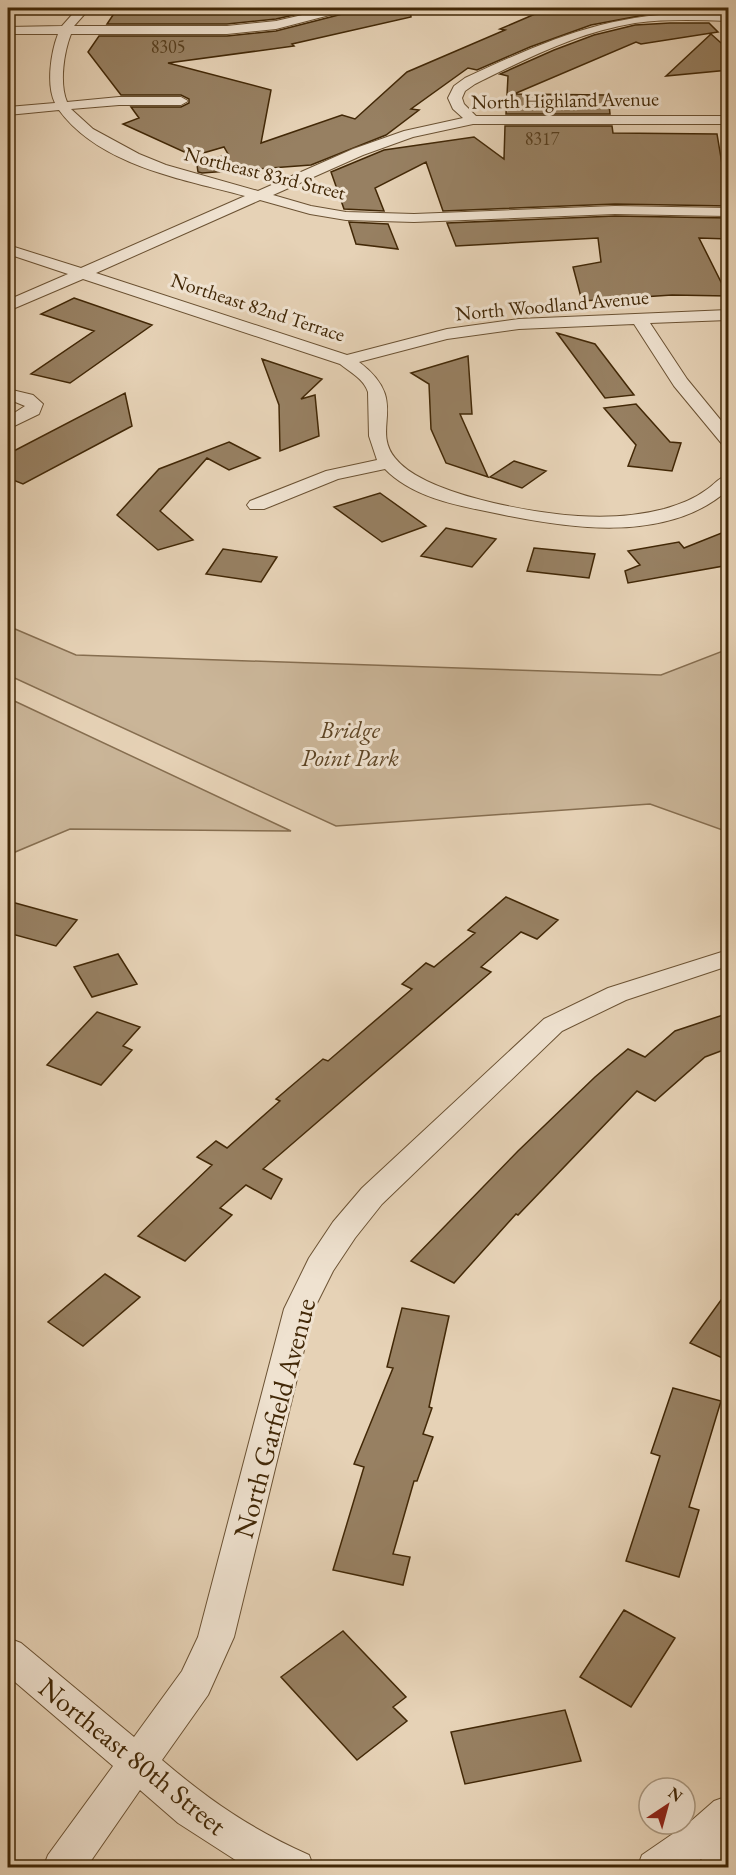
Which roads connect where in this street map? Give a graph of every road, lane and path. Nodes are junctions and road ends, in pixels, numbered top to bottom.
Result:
1 (84, 8) edge
2 (345, 8) edge
3 (608, 14) dead end
4 (729, 17) edge
5 (624, 21) junction
6 (8, 30) edge
7 (65, 30) junction
8 (181, 101) dead end
9 (63, 106) junction
10 (8, 111) edge
11 (473, 120) junction
12 (729, 120) edge
13 (256, 195) junction
14 (729, 212) edge
15 (8, 249) edge
16 (82, 273) junction
17 (8, 306) edge
18 (729, 315) edge
19 (638, 318) junction
20 (346, 360) junction
21 (8, 394) edge
22 (8, 424) edge
23 (729, 440) edge
24 (389, 463) junction
25 (729, 481) edge
26 (257, 505) dead end
27 (729, 958) edge
28 (8, 1654) edge
29 (137, 1766) junction
30 (720, 1836) edge
31 (62, 1868) edge
32 (295, 1868) edge
33 (656, 1868) edge

1 - 7 street
2 - 7 street
3 - 5 street
4 - 5 street
5 - 11 street
6 - 7 street
7 - 9 street
8 - 9 street
9 - 10 street
9 - 13 street, Northeast 83rd Street
11 - 12 street, North Highland Avenue
11 - 13 street, North Highland Avenue
13 - 14 street, Northeast 83rd Street
13 - 16 street, North Highland Avenue
15 - 16 street, Northeast 82nd Terrace
16 - 17 street, North Highland Avenue
16 - 20 street, Northeast 82nd Terrace
18 - 19 street, North Woodland Avenue
19 - 20 street, North Woodland Avenue
19 - 23 street
20 - 24 street, Northeast 82nd Terrace
21 - 22 street
24 - 25 street
24 - 26 street
27 - 29 street, North Garfield Avenue
28 - 29 street, Northeast 80th Street
29 - 31 street, North Garfield Avenue
29 - 32 street, Northeast 80th Street
30 - 33 street

